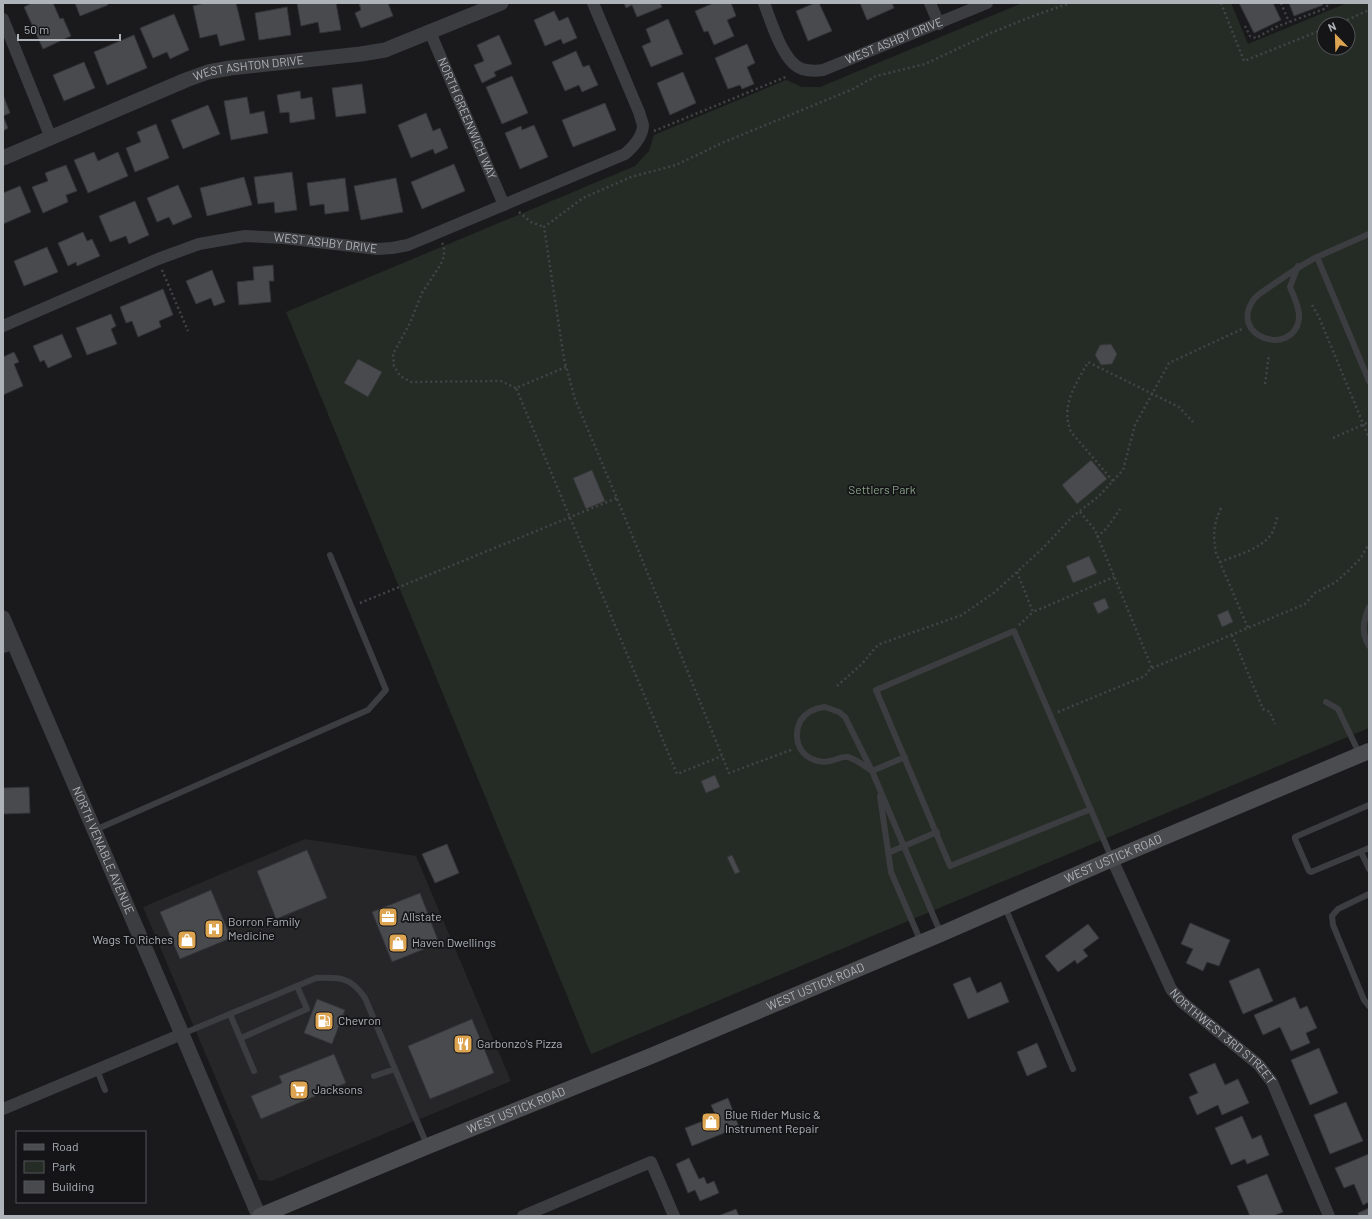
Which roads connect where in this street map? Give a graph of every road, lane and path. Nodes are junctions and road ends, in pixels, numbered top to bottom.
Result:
1 (501, 3) edge
2 (593, 3) edge
3 (764, 3) edge
4 (930, 3) edge
5 (987, 3) edge
6 (1070, 3) edge
7 (1221, 3) edge
8 (1281, 3) edge
9 (1330, 3) edge
10 (1369, 10) edge
11 (1356, 16) edge
12 (3, 19) edge
13 (1289, 22) junction
14 (939, 24) junction
15 (1244, 26) dead end
16 (430, 32) junction
17 (1316, 32) edge
18 (788, 76) dead end
19 (651, 132) dead end
20 (51, 138) junction
21 (3, 158) edge
22 (504, 205) junction
23 (518, 209) dead end
24 (544, 227) junction
25 (1369, 234) edge
26 (442, 241) dead end
27 (1317, 257) junction
28 (1298, 266) junction
29 (162, 269) dead end
30 (1312, 305) dead end
31 (3, 326) edge
32 (1249, 327) junction
33 (188, 331) dead end
34 (1269, 354) dead end
35 (566, 367) junction
36 (1369, 381) edge
37 (1265, 384) dead end
38 (516, 388) junction
39 (1152, 394) junction
40 (1193, 422) dead end
41 (1369, 422) edge
42 (1363, 425) junction
43 (1333, 438) dead end
44 (1369, 438) edge
45 (1113, 481) junction
46 (617, 498) junction
47 (1221, 508) dead end
48 (1120, 509) dead end
49 (1080, 512) junction
50 (1278, 515) dead end
51 (570, 517) junction
52 (1097, 537) junction
53 (1369, 544) edge
54 (330, 555) dead end
55 (1220, 562) junction
56 (1017, 572) junction
57 (1114, 577) junction
58 (352, 607) junction
59 (1369, 607) edge
60 (1033, 612) junction
61 (4, 626) edge
62 (1248, 628) junction
63 (1014, 631) junction
64 (1232, 635) junction
65 (8, 645) edge
66 (1369, 646) edge
67 (1152, 668) junction
68 (837, 686) dead end
69 (1326, 702) dead end
70 (1050, 716) junction
71 (1275, 724) dead end
72 (799, 745) junction
73 (1364, 753) edge
74 (722, 756) junction
75 (905, 757) junction
76 (872, 771) junction
77 (880, 789) junction
78 (1369, 805) edge
79 (1091, 809) junction
80 (95, 830) junction
81 (937, 832) junction
82 (904, 846) junction
83 (1369, 848) edge
84 (1361, 852) junction
85 (888, 853) junction
86 (1112, 859) junction
87 (1369, 869) edge
88 (1369, 894) edge
89 (1004, 906) junction
90 (941, 934) junction
91 (921, 942) junction
92 (297, 986) junction
93 (1369, 1006) edge
94 (230, 1014) junction
95 (182, 1034) junction
96 (241, 1038) junction
97 (395, 1069) junction
98 (1073, 1069) dead end
99 (97, 1070) junction
100 (254, 1071) dead end
101 (374, 1076) dead end
102 (105, 1090) dead end
103 (3, 1109) edge
104 (428, 1146) junction
105 (260, 1216) edge
106 (523, 1216) edge
107 (674, 1216) edge
108 (1329, 1216) edge

1 - 16 street, WEST ASHTON DRIVE
2 - 22 street, WEST ASHBY DRIVE
3 - 14 street, WEST ASHBY DRIVE
4 - 14 street
5 - 14 street, WEST ASHBY DRIVE
6 - 24 path
7 - 17 path
8 - 13 path
9 - 13 path
10 - 11 path
12 - 20 street
13 - 15 path
16 - 20 street, WEST ASHTON DRIVE
16 - 22 street, NORTH GREENWICH WAY
18 - 19 path
20 - 21 street, WEST ASHTON DRIVE
22 - 31 street, WEST ASHBY DRIVE
23 - 24 path
24 - 35 path
25 - 27 lane
26 - 38 path
27 - 28 lane
27 - 36 lane
28 - 32 lane
28 - 32 lane
29 - 33 path
30 - 42 path
32 - 39 path
34 - 37 path
35 - 38 path
35 - 46 path
38 - 51 path
39 - 40 path
39 - 45 path
39 - 45 path
41 - 42 path
42 - 43 path
42 - 44 path
45 - 49 path
46 - 51 path
46 - 74 path
47 - 55 path
48 - 52 path
49 - 52 path
49 - 56 path
50 - 55 path
51 - 58 path
51 - 74 path
52 - 57 path
53 - 62 path
54 - 58 lane
55 - 62 path
56 - 60 path
56 - 68 path
57 - 60 path
57 - 67 path
58 - 80 lane
59 - 66 lane
60 - 63 path
61 - 65 street, NORTH VENABLE AVENUE
62 - 64 path
63 - 70 lane
63 - 75 lane
64 - 67 path
64 - 71 path
65 - 80 street, NORTH VENABLE AVENUE
67 - 70 path
69 - 73 lane
70 - 79 lane
72 - 74 path
72 - 76 lane
72 - 76 lane
73 - 86 main road, WEST USTICK ROAD
75 - 76 lane
75 - 81 lane
76 - 77 lane
77 - 82 lane
77 - 85 lane
78 - 84 lane
79 - 81 lane
79 - 86 lane
80 - 95 street, NORTH VENABLE AVENUE
81 - 82 lane
82 - 85 lane
82 - 90 lane
83 - 84 lane
84 - 87 lane
85 - 91 lane
86 - 89 main road, WEST USTICK ROAD
86 - 108 street, NORTHWEST 3RD STREET
88 - 93 lane
89 - 90 main road, WEST USTICK ROAD
89 - 98 lane
90 - 91 main road, WEST USTICK ROAD
91 - 104 main road, WEST USTICK ROAD
92 - 94 lane
92 - 96 lane
92 - 97 lane
94 - 95 lane
94 - 96 lane
95 - 99 street
95 - 105 street, NORTH VENABLE AVENUE
96 - 100 lane
97 - 101 lane
97 - 104 lane
99 - 102 lane
99 - 103 street
104 - 105 main road, WEST USTICK ROAD
106 - 107 street

